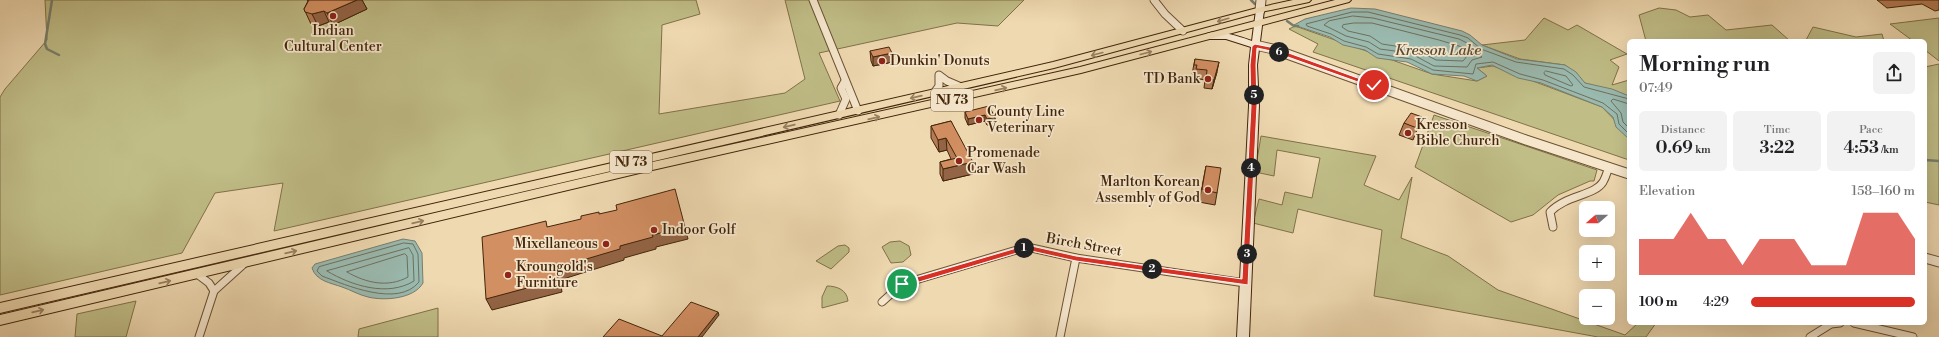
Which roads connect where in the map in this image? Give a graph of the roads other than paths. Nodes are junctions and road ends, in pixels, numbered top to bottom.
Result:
1 (813, 0) edge
2 (1154, 0) edge
3 (1277, 0) edge
4 (1346, 0) edge
5 (1302, 1) edge
6 (1261, 5) edge
7 (1258, 23) junction
8 (1183, 31) junction
9 (1208, 36) junction
10 (1255, 46) junction
11 (844, 81) junction
12 (961, 87) junction
13 (934, 93) junction
14 (858, 111) junction
15 (839, 115) junction
16 (822, 128) junction
17 (1609, 167) junction
18 (1627, 173) edge
19 (1553, 227) dead end
20 (1076, 258) junction
21 (1927, 259) edge
22 (1939, 262) edge
23 (246, 263) junction
24 (198, 274) junction
25 (1246, 283) junction
26 (214, 291) junction
27 (882, 302) dead end
28 (0, 308) edge
29 (0, 320) edge
30 (1828, 325) edge
31 (1862, 325) edge
32 (199, 337) edge
33 (1060, 337) edge
34 (1243, 337) edge
35 (1810, 337) edge
36 (1913, 337) edge

1 - 11 street
2 - 8 street
3 - 5 highway
4 - 7 highway, NJ 73
5 - 6 highway, NJ 73
6 - 7 main road
6 -> 8 highway, NJ 73
7 - 9 highway, NJ 73
7 - 10 main road
8 -> 12 highway, NJ 73
9 - 10 main road
16 -> 9 highway, NJ 73
10 - 17 street
10 - 25 main road
11 - 14 street
11 - 15 street
12 - 13 highway, NJ 73
12 - 13 street
13 -> 14 highway, NJ 73
14 - 15 highway, NJ 73
14 - 16 highway
15 -> 28 highway, NJ 73
23 -> 16 highway, NJ 73
17 - 18 street
17 - 19 street
20 - 25 street, Birch Street
20 - 27 street, Birch Street
20 - 33 street
21 - 22 street
23 - 24 highway, NJ 73
23 - 26 street
24 - 26 street
29 -> 24 highway, NJ 73
25 - 34 main road
26 - 32 street
30 - 35 street
31 - 36 street

